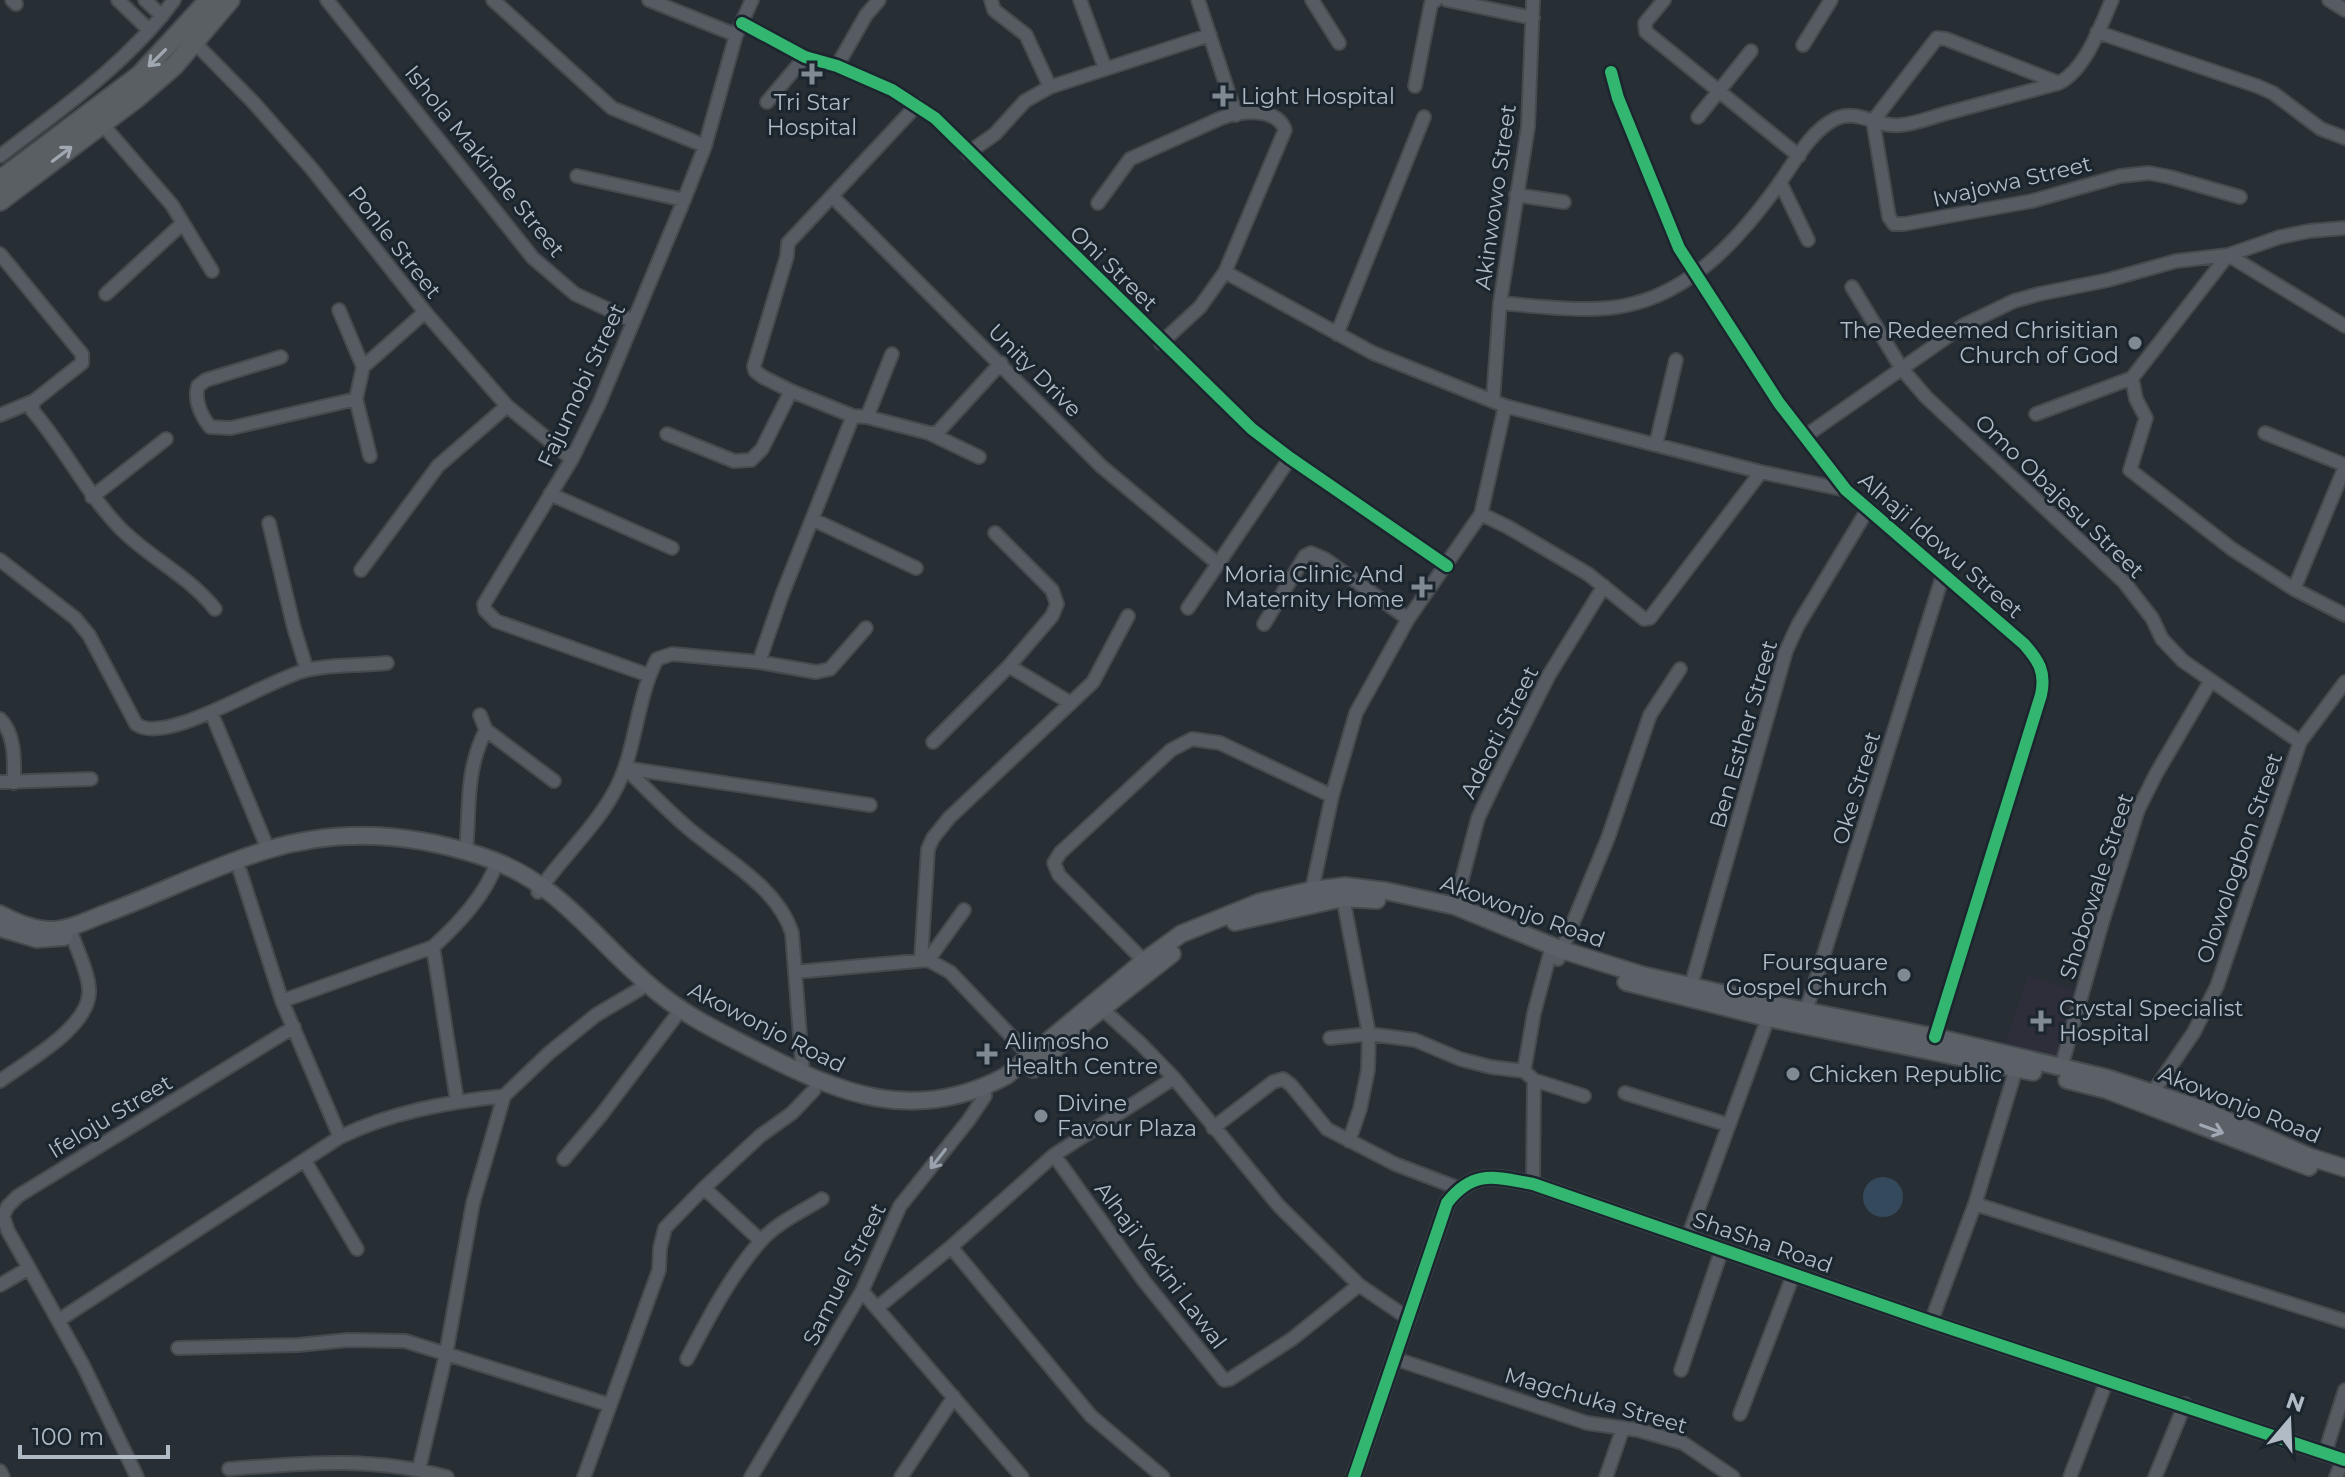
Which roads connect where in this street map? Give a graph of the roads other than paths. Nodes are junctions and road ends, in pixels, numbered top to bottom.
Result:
1 (118, 0) edge
2 (145, 0) edge
3 (174, 0) edge
4 (209, 0) edge
5 (230, 0) edge
6 (327, 0) edge
7 (493, 0) edge
8 (649, 0) edge
9 (752, 0) edge
10 (879, 0) edge
11 (991, 0) edge
12 (1080, 0) edge
13 (1198, 0) edge
14 (1312, 0) edge
15 (1436, 0) edge
16 (1447, 0) edge
17 (1533, 0) edge
18 (1664, 0) edge
19 (1831, 0) edge
20 (2329, 0) edge
21 (2110, 1) edge
22 (2345, 10) edge
23 (162, 16) junction
24 (1533, 18) junction
25 (739, 29) junction
26 (149, 30) junction
27 (2097, 32) junction
28 (1210, 35) junction
29 (194, 42) junction
30 (1339, 43) dead end
31 (1803, 45) dead end
32 (1751, 51) dead end
33 (805, 57) junction
34 (837, 66) junction
35 (1105, 68) junction
36 (1611, 72) dead end
37 (2059, 83) junction
38 (1415, 86) dead end
39 (1050, 87) junction
40 (1719, 91) junction
41 (767, 102) dead end
42 (917, 105) junction
43 (1236, 115) junction
44 (1424, 117) dead end
45 (1698, 117) dead end
46 (1873, 121) junction
47 (102, 124) junction
48 (2345, 138) edge
49 (705, 146) junction
50 (968, 153) junction
51 (0, 156) edge
52 (1799, 156) junction
53 (577, 176) dead end
54 (0, 180) edge
55 (1780, 182) junction
56 (1516, 195) junction
57 (832, 196) junction
58 (2240, 197) dead end
59 (684, 200) junction
60 (0, 201) edge
61 (1564, 202) dead end
62 (1098, 203) dead end
63 (183, 223) junction
64 (2345, 228) edge
65 (1808, 240) dead end
66 (0, 254) edge
67 (2228, 255) junction
68 (212, 271) dead end
69 (1225, 272) junction
70 (1695, 275) junction
71 (1852, 287) dead end
72 (106, 294) dead end
73 (1500, 303) junction
74 (339, 310) dead end
75 (425, 312) junction
76 (633, 321) junction
77 (2345, 326) edge
78 (1337, 334) junction
79 (1161, 343) junction
80 (892, 354) dead end
81 (281, 357) dead end
82 (1676, 360) dead end
83 (1001, 363) junction
84 (363, 367) junction
85 (1902, 369) junction
86 (2132, 378) junction
87 (791, 391) junction
88 (356, 399) junction
89 (34, 401) junction
90 (1499, 403) junction
91 (507, 406) junction
92 (2036, 414) dead end
93 (0, 415) edge
94 (860, 416) junction
95 (929, 433) junction
96 (2265, 433) dead end
97 (667, 434) dead end
98 (1804, 437) junction
99 (166, 439) dead end
100 (1656, 444) junction
101 (370, 456) dead end
102 (979, 457) dead end
103 (1290, 458) junction
104 (572, 459) junction
105 (2345, 466) edge
106 (1761, 472) junction
107 (1846, 490) junction
108 (550, 494) junction
109 (92, 497) junction
110 (1868, 509) junction
111 (1481, 514) junction
112 (814, 520) junction
113 (269, 523) dead end
114 (995, 533) dead end
115 (672, 548) dead end
116 (0, 560) edge
117 (1217, 563) junction
118 (1447, 566) junction
119 (916, 568) dead end
120 (361, 570) dead end
121 (1943, 575) junction
122 (1604, 586) junction
123 (2294, 589) junction
124 (1188, 608) dead end
125 (215, 609) dead end
126 (2345, 615) edge
127 (1128, 616) dead end
128 (1408, 619) junction
129 (1264, 624) dead end
130 (866, 628) dead end
131 (759, 662) junction
132 (387, 663) dead end
133 (1009, 666) junction
134 (1680, 669) dead end
135 (307, 670) junction
136 (648, 675) junction
137 (2210, 682) junction
138 (2345, 682) edge
139 (1069, 702) junction
140 (211, 712) junction
141 (480, 715) dead end
142 (0, 719) edge
143 (486, 730) junction
144 (933, 742) dead end
145 (2300, 742) junction
146 (625, 768) junction
147 (91, 779) dead end
148 (554, 781) dead end
149 (0, 782) edge
150 (14, 783) junction
151 (1332, 796) junction
152 (870, 805) dead end
153 (268, 849) junction
154 (466, 852) junction
155 (496, 866) junction
156 (240, 871) junction
157 (540, 889) junction
158 (1312, 890) junction
159 (1343, 898) junction
160 (1455, 906) junction
161 (964, 910) dead end
162 (0, 914) edge
163 (0, 928) edge
164 (72, 935) junction
165 (433, 947) junction
166 (1555, 953) junction
167 (925, 960) junction
168 (1144, 961) junction
169 (795, 972) junction
170 (1691, 986) junction
171 (640, 989) junction
172 (282, 1001) junction
173 (1099, 1006) junction
174 (1806, 1011) junction
175 (676, 1016) junction
176 (1768, 1018) junction
177 (1820, 1021) junction
178 (294, 1027) junction
179 (1369, 1034) junction
180 (1935, 1037) junction
181 (1330, 1038) dead end
182 (1031, 1057) junction
183 (2061, 1068) junction
184 (2016, 1069) junction
185 (803, 1074) junction
186 (1529, 1076) junction
187 (1174, 1078) junction
188 (0, 1081) edge
189 (814, 1090) junction
190 (985, 1092) junction
191 (1625, 1093) dead end
192 (504, 1096) junction
193 (1584, 1096) dead end
194 (2161, 1100) junction
195 (457, 1101) junction
196 (1729, 1125) junction
197 (1213, 1128) junction
198 (340, 1137) junction
199 (1349, 1141) junction
200 (1054, 1155) junction
201 (564, 1159) dead end
202 (305, 1161) junction
203 (2345, 1168) edge
204 (2345, 1179) edge
205 (1533, 1184) junction
206 (704, 1188) junction
207 (1458, 1188) junction
208 (822, 1199) dead end
209 (1975, 1204) junction
210 (1688, 1237) junction
211 (761, 1241) junction
212 (951, 1247) junction
213 (357, 1249) dead end
214 (1722, 1249) junction
215 (29, 1268) junction
216 (1794, 1273) junction
217 (0, 1285) edge
218 (1359, 1285) junction
219 (862, 1291) junction
220 (878, 1307) junction
221 (1409, 1319) junction
222 (59, 1320) junction
223 (2345, 1321) edge
224 (1931, 1322) junction
225 (178, 1348) dead end
226 (446, 1354) junction
227 (687, 1359) dead end
228 (1396, 1359) junction
229 (1681, 1370) dead end
230 (2107, 1380) junction
231 (2345, 1390) edge
232 (954, 1397) junction
233 (2185, 1404) junction
234 (610, 1405) junction
235 (1740, 1414) dead end
236 (1623, 1428) junction
237 (2325, 1453) junction
238 (2344, 1459) edge
239 (229, 1469) dead end
240 (419, 1469) junction
241 (0, 1471) edge
242 (3, 1477) edge
243 (137, 1477) edge
244 (447, 1477) edge
245 (584, 1477) edge
246 (751, 1477) edge
247 (901, 1477) edge
248 (1022, 1477) edge
249 (1163, 1477) edge
250 (1354, 1477) edge
251 (1606, 1477) edge
252 (1733, 1477) edge
253 (2070, 1477) edge
254 (2155, 1477) edge
255 (2336, 1477) edge

1 - 26 street
2 - 23 street
3 - 23 street
4 -> 54 main road
5 - 29 main road
6 - 76 street, Ishola Makinde Street
7 - 49 street
8 - 25 street, Oni Street
9 - 25 street, Fajumobi Street
10 - 34 street
11 - 39 street
12 - 35 street
13 - 28 street
14 - 30 street
15 - 38 street
16 - 24 street
17 - 24 street, Akinwowo Street
18 - 40 street
19 - 31 street
20 - 22 street
21 - 27 street
23 - 26 street
24 - 56 street, Akinwowo Street
25 - 33 street, Oni Street
25 - 49 street, Fajumobi Street
26 - 51 street
27 - 37 street
27 - 48 street
28 - 35 street
28 - 43 street
29 - 47 main road
29 - 75 street, Ponle Street
32 - 40 street
33 - 34 street, Oni Street
33 - 41 street
34 - 42 street, Oni Street
35 - 39 street
36 - 70 street, Alhaji Idowu Street
37 - 46 street
37 - 46 street
39 - 50 street
40 - 45 street
40 - 52 street
42 - 50 street, Oni Street
42 - 57 street
43 - 62 street
43 - 69 street
44 - 78 street
46 - 52 street
46 - 58 street, Iwajowa Street
60 -> 47 main road
47 - 63 street
49 - 59 street, Fajumobi Street
50 - 79 street, Oni Street
52 - 55 street
53 - 59 street
55 - 65 street
55 - 70 street
56 - 61 street
56 - 73 street, Akinwowo Street
57 - 83 street, Unity Drive
57 - 87 street
59 - 76 street, Fajumobi Street
63 - 68 street
63 - 72 street
64 - 67 street
66 - 89 street
67 - 77 street
67 - 85 street
67 - 86 street
69 - 78 street
69 - 79 street
70 - 73 street
70 - 98 street, Alhaji Idowu Street
71 - 85 street, Omo Obajesu Street
73 - 90 street, Akinwowo Street
74 - 84 street
75 - 84 street
75 - 91 street, Ponle Street
76 - 104 street, Fajumobi Street
78 - 90 street
79 - 103 street, Oni Street
80 - 94 street
81 - 88 street
82 - 100 street
83 - 95 street
83 - 117 street, Unity Drive
84 - 88 street
85 - 98 street
85 - 137 street, Omo Obajesu Street
86 - 92 street
86 - 123 street
87 - 94 street
87 - 97 street
88 - 101 street
89 - 93 street
89 - 109 street
90 - 100 street
90 - 111 street, Akinwowo Street
91 - 104 street, Ponle Street
91 - 120 street
94 - 95 street
94 - 112 street
95 - 102 street
96 - 105 street
98 - 107 street, Alhaji Idowu Street
99 - 109 street
100 - 106 street
103 - 117 street
103 - 118 street, Oni Street
104 - 108 street, Fajumobi Street
105 - 123 street
106 - 107 street
106 - 122 street
107 - 110 street, Alhaji Idowu Street
108 - 115 street
108 - 136 street, Fajumobi Street
109 - 125 street
110 - 121 street, Alhaji Idowu Street
110 - 170 street, Ben Esther Street
111 - 118 street
111 - 122 street
112 - 119 street
112 - 131 street
113 - 135 street
114 - 133 street
116 - 140 street
117 - 124 street
118 - 128 street
121 - 174 street, Oke Street
121 - 180 street, Alhaji Idowu Street
122 - 160 street, Adeoti Street
123 - 126 street
127 - 139 street
128 - 129 street
128 - 151 street
130 - 131 street
131 - 136 street
132 - 135 street
133 - 139 street
133 - 144 street
134 - 166 street
135 - 140 street
136 - 146 street
137 - 145 street, Omo Obajesu Street
137 - 183 street, Shobowale Street
138 - 145 street, Olowologbon Street
139 - 167 street
140 - 153 street
141 - 143 street
142 - 150 street
143 - 148 street
143 - 154 street
145 - 194 street, Olowologbon Street
146 - 152 street
146 - 157 street
146 - 169 street
147 - 150 street
149 - 150 street
151 - 158 street
151 - 168 street
153 - 154 main road, Akowonjo Road
153 - 162 main road, Akowonjo Road
154 - 155 main road, Akowonjo Road
155 - 156 main road, Akowonjo Road
155 - 157 main road, Akowonjo Road
155 - 165 street
156 - 164 main road, Akowonjo Road
156 - 172 street
157 - 171 main road, Akowonjo Road
157 - 185 main road, Akowonjo Road
158 - 160 main road, Akowonjo Road
158 - 168 main road, Akowonjo Road
159 - 166 main road, Akowonjo Road
159 - 173 main road, Akowonjo Road
159 - 179 street
160 - 166 main road, Akowonjo Road
161 - 167 street
163 - 164 main road, Akowonjo Road
164 - 188 street
165 - 172 street
165 - 195 street
166 - 170 main road, Akowonjo Road
166 - 176 main road, Akowonjo Road
166 - 186 street
167 - 169 street
167 - 182 street
168 - 173 main road, Akowonjo Road
169 - 185 street
170 - 174 main road, Akowonjo Road
171 - 175 main road, Akowonjo Road
171 - 192 street
172 - 178 street
173 - 182 main road, Akowonjo Road
173 - 187 street
173 - 190 main road, Akowonjo Road
174 - 177 main road, Akowonjo Road
175 - 189 main road, Akowonjo Road
175 - 201 street
176 - 177 main road, Akowonjo Road
176 - 196 street
177 - 180 main road, Akowonjo Road
177 - 184 main road, Akowonjo Road
178 - 198 street
178 - 215 street, Ifeloju Street
179 - 181 street
179 - 186 street
179 - 199 street
180 - 183 main road, Akowonjo Road
182 - 190 main road, Akowonjo Road
183 - 194 main road, Akowonjo Road
184 - 194 main road, Akowonjo Road
184 - 209 street
185 - 190 main road, Akowonjo Road
186 - 193 street
186 - 205 street
187 - 197 street
187 - 200 street
189 - 190 main road, Akowonjo Road
189 - 206 street
190 -> 219 street, Samuel Street
191 - 196 street
192 - 195 street
192 - 226 street
194 - 203 main road, Akowonjo Road
194 -> 204 main road, Akowonjo Road
195 - 198 street
196 - 210 street
197 - 199 street
197 - 218 street
198 - 202 street
199 - 207 street
200 - 212 street
200 - 218 street, Alhaji Yekini Lawal
202 - 213 street
202 - 222 street
205 - 207 street, ShaSha Road
205 - 210 street, ShaSha Road
206 - 211 street
206 - 234 street
207 - 221 street
208 - 211 street
209 - 223 street
209 - 224 street
210 - 214 street, ShaSha Road
211 - 227 street
212 - 220 street
212 - 249 street
214 - 216 street, ShaSha Road
214 - 229 street
215 - 217 street
215 - 222 street
216 - 224 street, ShaSha Road
216 - 235 street
218 - 221 street
219 - 220 street
219 - 246 street, Samuel Street
220 - 232 street
221 - 228 street
222 - 243 street
224 - 230 street, ShaSha Road
225 - 226 street
226 - 234 street
226 - 240 street
228 - 236 street, Magchuka Street
228 - 250 street
230 - 233 street, ShaSha Road
230 - 253 street
231 - 237 street
232 - 247 street
232 - 248 street
233 - 237 street, ShaSha Road
233 - 254 street
234 - 245 street
236 - 251 street
236 - 252 street, Magchuka Street
237 - 238 street, ShaSha Road
238 - 255 street
239 - 240 street
240 - 244 street
241 - 242 street

